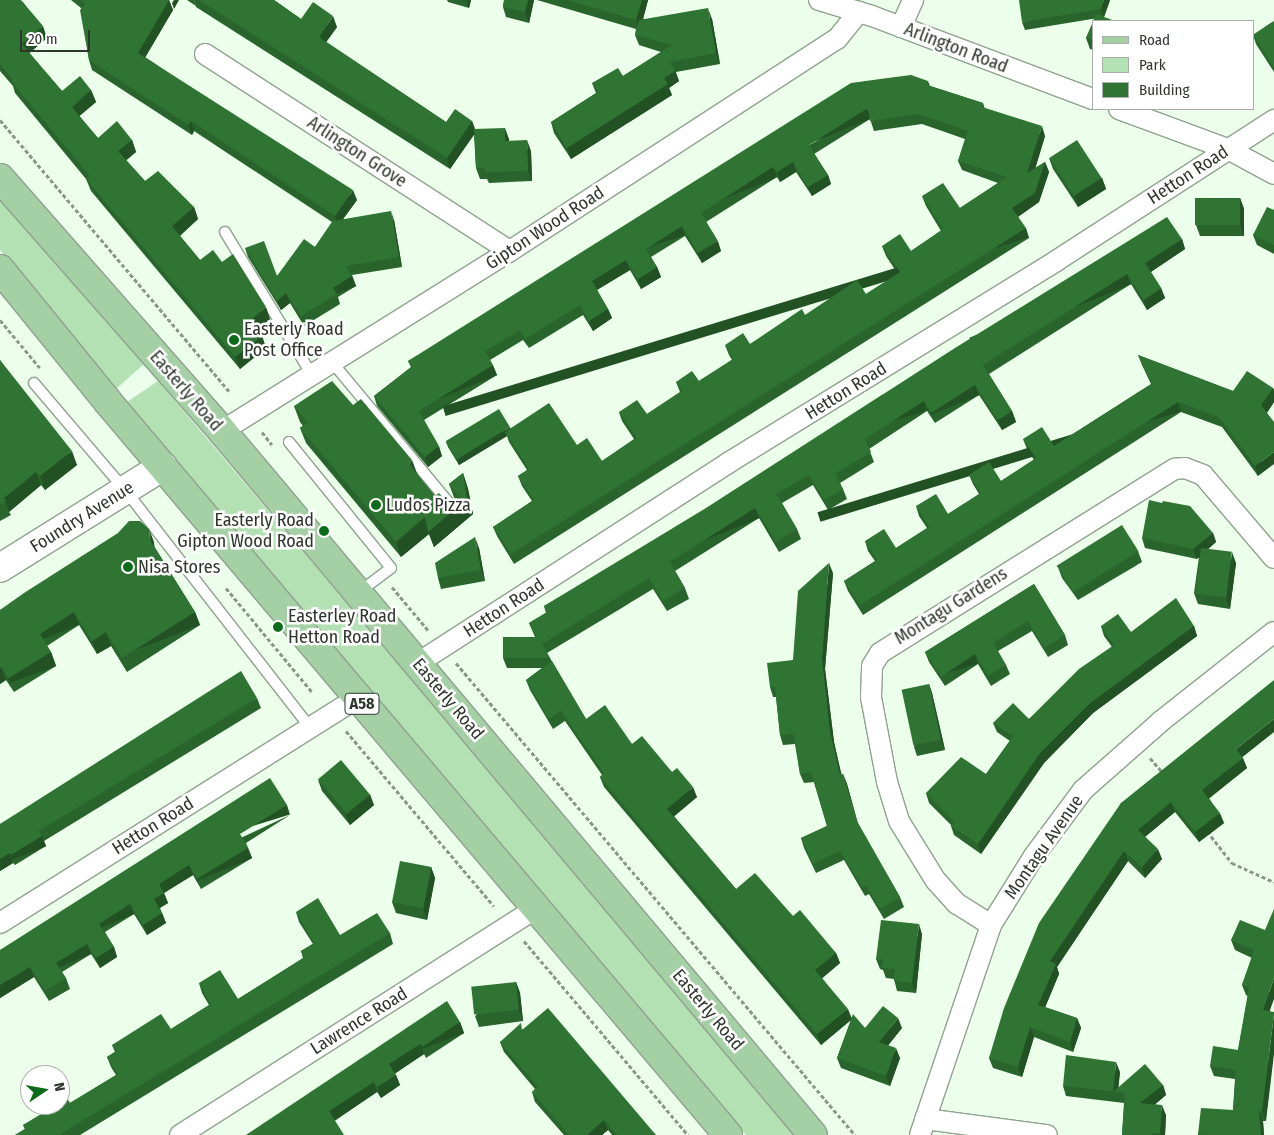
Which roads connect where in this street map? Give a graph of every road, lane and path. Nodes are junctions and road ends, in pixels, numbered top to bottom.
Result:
1 (819, 0) edge
2 (913, 0) edge
3 (859, 12) junction
4 (901, 27) junction
5 (205, 54) dead end
6 (1092, 99) edge
7 (1122, 110) edge
8 (0, 120) edge
9 (1274, 120) edge
10 (1228, 149) junction
11 (1274, 174) edge
12 (0, 178) edge
13 (225, 232) dead end
14 (510, 251) junction
15 (0, 269) edge
16 (332, 362) junction
17 (312, 375) junction
18 (34, 384) dead end
19 (230, 392) dead end
20 (222, 431) junction
21 (289, 442) dead end
22 (163, 466) junction
23 (126, 491) junction
24 (459, 515) edge
25 (1274, 558) edge
26 (0, 568) edge
27 (358, 592) junction
28 (1274, 632) edge
29 (449, 655) dead end
30 (418, 663) junction
31 (357, 698) junction
32 (310, 727) junction
33 (344, 728) dead end
34 (1138, 741) junction
35 (1167, 779) edge
36 (1203, 825) edge
37 (1274, 882) edge
38 (494, 906) dead end
39 (538, 907) junction
40 (0, 923) edge
41 (991, 925) junction
42 (522, 938) dead end
43 (923, 1127) edge
44 (180, 1135) edge
45 (688, 1135) edge
46 (728, 1135) edge
47 (812, 1135) edge
48 (855, 1135) edge
49 (1047, 1135) edge

1 - 3 street, Arlington Road
2 - 4 street
3 - 4 street, Arlington Road
3 - 14 street, Gipton Wood Road
4 - 6 street, Arlington Road
5 - 14 street, Arlington Grove
7 - 10 street
8 - 19 path
9 - 10 street, Hetton Road
10 - 11 street
10 - 30 street, Hetton Road
12 - 20 main road, Easterly Road
13 - 17 lane
14 - 16 street, Gipton Wood Road
15 - 22 main road, A58
16 - 17 street, Gipton Wood Road
16 - 24 lane
17 - 20 street, Gipton Wood Road
18 - 23 lane
20 - 27 main road, Easterly Road
21 - 27 lane
22 - 23 street, Foundry Avenue
22 - 31 main road, A58
23 - 26 street, Foundry Avenue
23 - 32 lane
25 - 41 street, Montagu Gardens
27 - 30 main road, Easterly Road
28 - 34 street, Montagu Avenue
29 - 48 path
30 - 47 main road, Easterly Road
31 - 32 street, Hetton Road
31 - 39 main road, A58
32 - 40 street, Hetton Road
33 - 38 path
34 - 35 path
34 - 41 street, Montagu Avenue
36 - 37 path
39 - 44 street, Lawrence Road
39 - 46 main road, A58
41 - 43 street, Montagu Avenue
42 - 45 path
43 - 49 street

